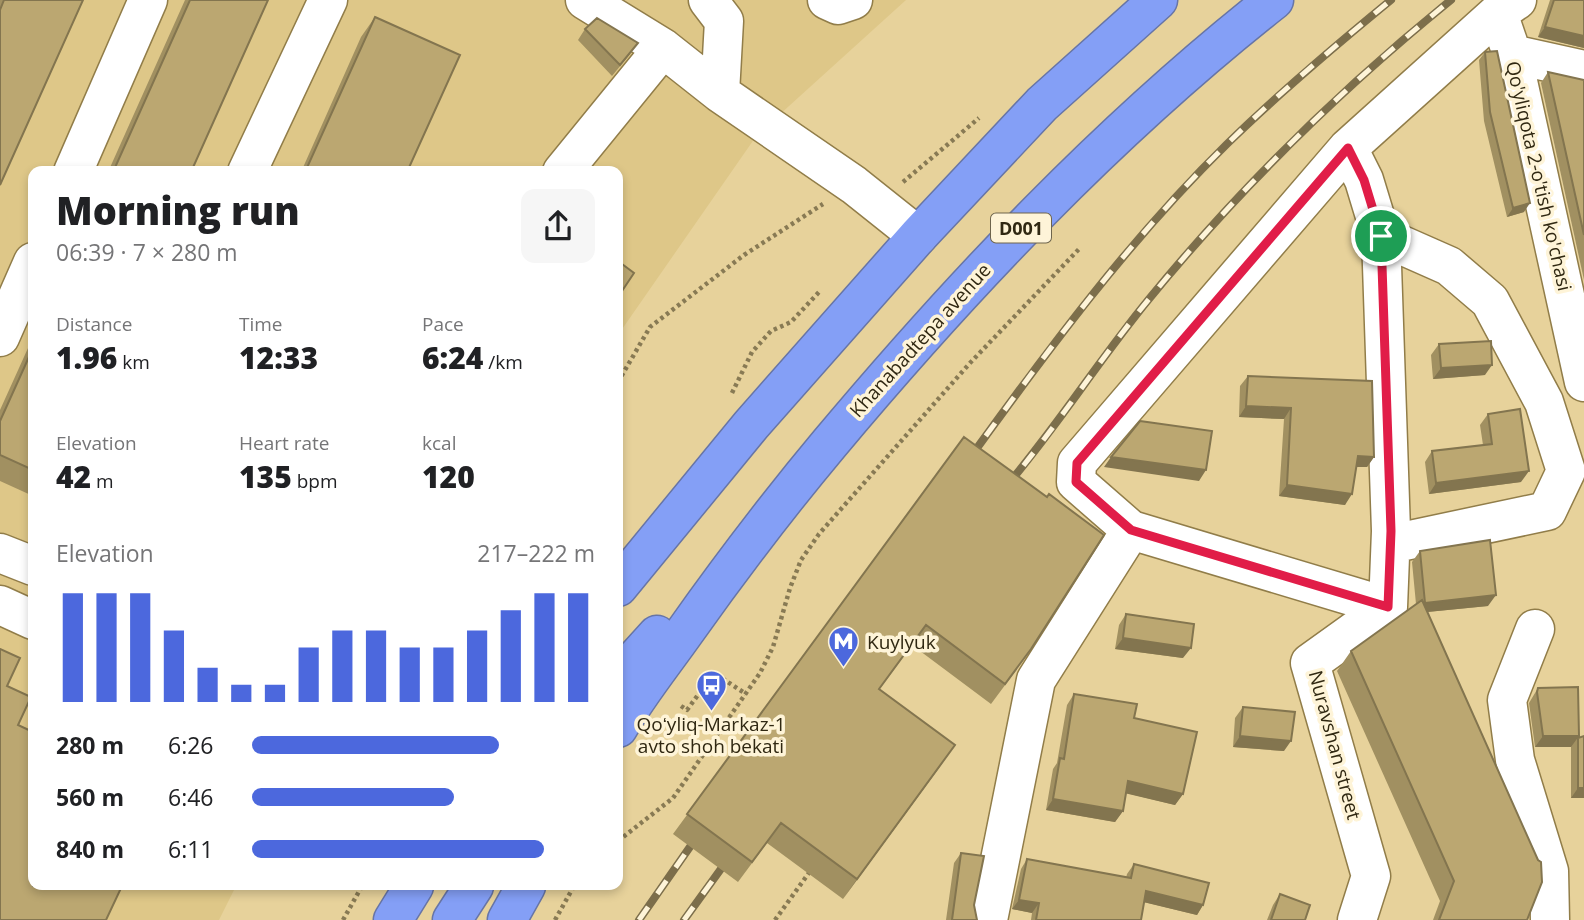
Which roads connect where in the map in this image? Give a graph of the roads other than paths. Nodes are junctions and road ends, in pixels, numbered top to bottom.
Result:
1 (148, 0) edge
2 (328, 0) edge
3 (585, 0) edge
4 (708, 0) edge
5 (827, 0) edge
6 (853, 0) edge
7 (1158, 0) edge
8 (1274, 0) edge
9 (1508, 7) edge
10 (663, 48) junction
11 (1512, 54) junction
12 (1584, 71) edge
13 (720, 93) junction
14 (1348, 148) junction
15 (76, 166) edge
16 (250, 166) edge
17 (567, 166) edge
18 (918, 236) junction
19 (1381, 236) junction
20 (28, 273) edge
21 (0, 337) edge
22 (1584, 382) edge
23 (796, 484) junction
24 (1131, 530) junction
25 (1391, 544) junction
26 (0, 553) edge
27 (28, 564) edge
28 (623, 581) edge
29 (0, 605) edge
30 (1388, 607) junction
31 (28, 618) edge
32 (1535, 629) dead end
33 (623, 673) edge
34 (623, 721) edge
35 (412, 890) edge
36 (471, 890) edge
37 (524, 890) edge
38 (393, 920) edge
39 (452, 920) edge
40 (507, 920) edge
41 (988, 920) edge
42 (1357, 920) edge
43 (1550, 920) edge

1 - 15 street
2 - 16 street
3 - 10 street
4 - 13 street
5 - 6 street
7 - 18 highway
8 - 23 highway, Khanabadtepa avenue / D001
9 - 11 street, Qo'yliqota 2-o'tish ko'chasi
9 - 14 street
10 - 13 street
10 - 17 street
11 - 12 street
11 - 22 street, Qo'yliqota 2-o'tish ko'chasi
13 - 18 street
14 - 19 street
14 - 24 street
18 - 28 highway
19 - 25 street
19 - 25 street
20 - 21 street
23 - 33 highway
23 - 34 highway, Khanabadtepa avenue / D001
24 - 30 street
24 - 41 street
25 - 30 street
26 - 27 street
29 - 31 street
30 - 42 street, Nuravshan street
32 - 43 street
35 - 38 highway
36 - 39 highway
37 - 40 highway

